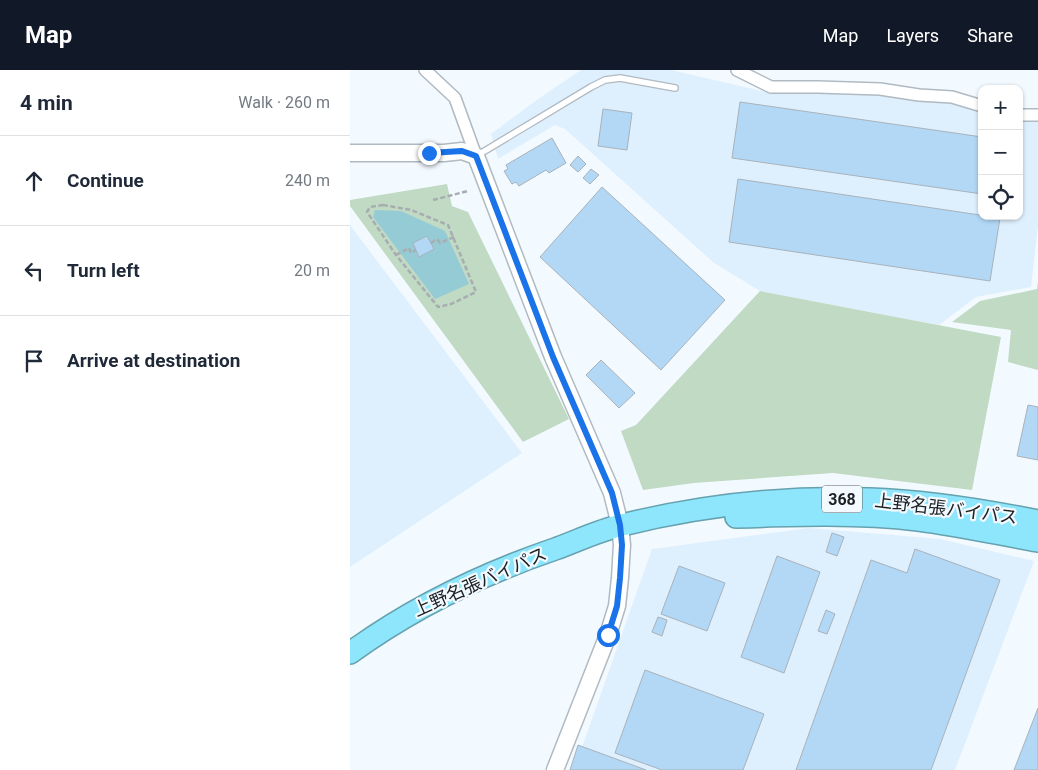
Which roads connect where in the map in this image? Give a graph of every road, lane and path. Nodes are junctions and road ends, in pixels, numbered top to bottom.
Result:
1 (425, 70) edge
2 (737, 70) edge
3 (675, 88) dead end
4 (978, 105) edge
5 (1023, 115) edge
6 (1038, 116) edge
7 (350, 153) edge
8 (476, 156) junction
9 (468, 191) dead end
10 (433, 200) dead end
11 (454, 237) junction
12 (431, 243) dead end
13 (416, 250) dead end
14 (396, 256) junction
15 (646, 520) junction
16 (1038, 521) edge
17 (620, 525) junction
18 (1038, 541) edge
19 (350, 653) edge
20 (555, 770) edge

1 - 8 street
2 - 4 street
3 - 8 lane
5 - 6 street
7 - 8 street
8 - 17 street
9 - 10 path
11 - 12 path
11 - 14 path
11 - 14 path
13 - 14 path
15 - 16 highway, 上野名張バイパス / 368
15 - 17 highway, 上野名張バイパス / 368
15 - 18 highway, 上野名張バイパス / 368
17 - 19 highway, 上野名張バイパス / 368
17 - 20 street

